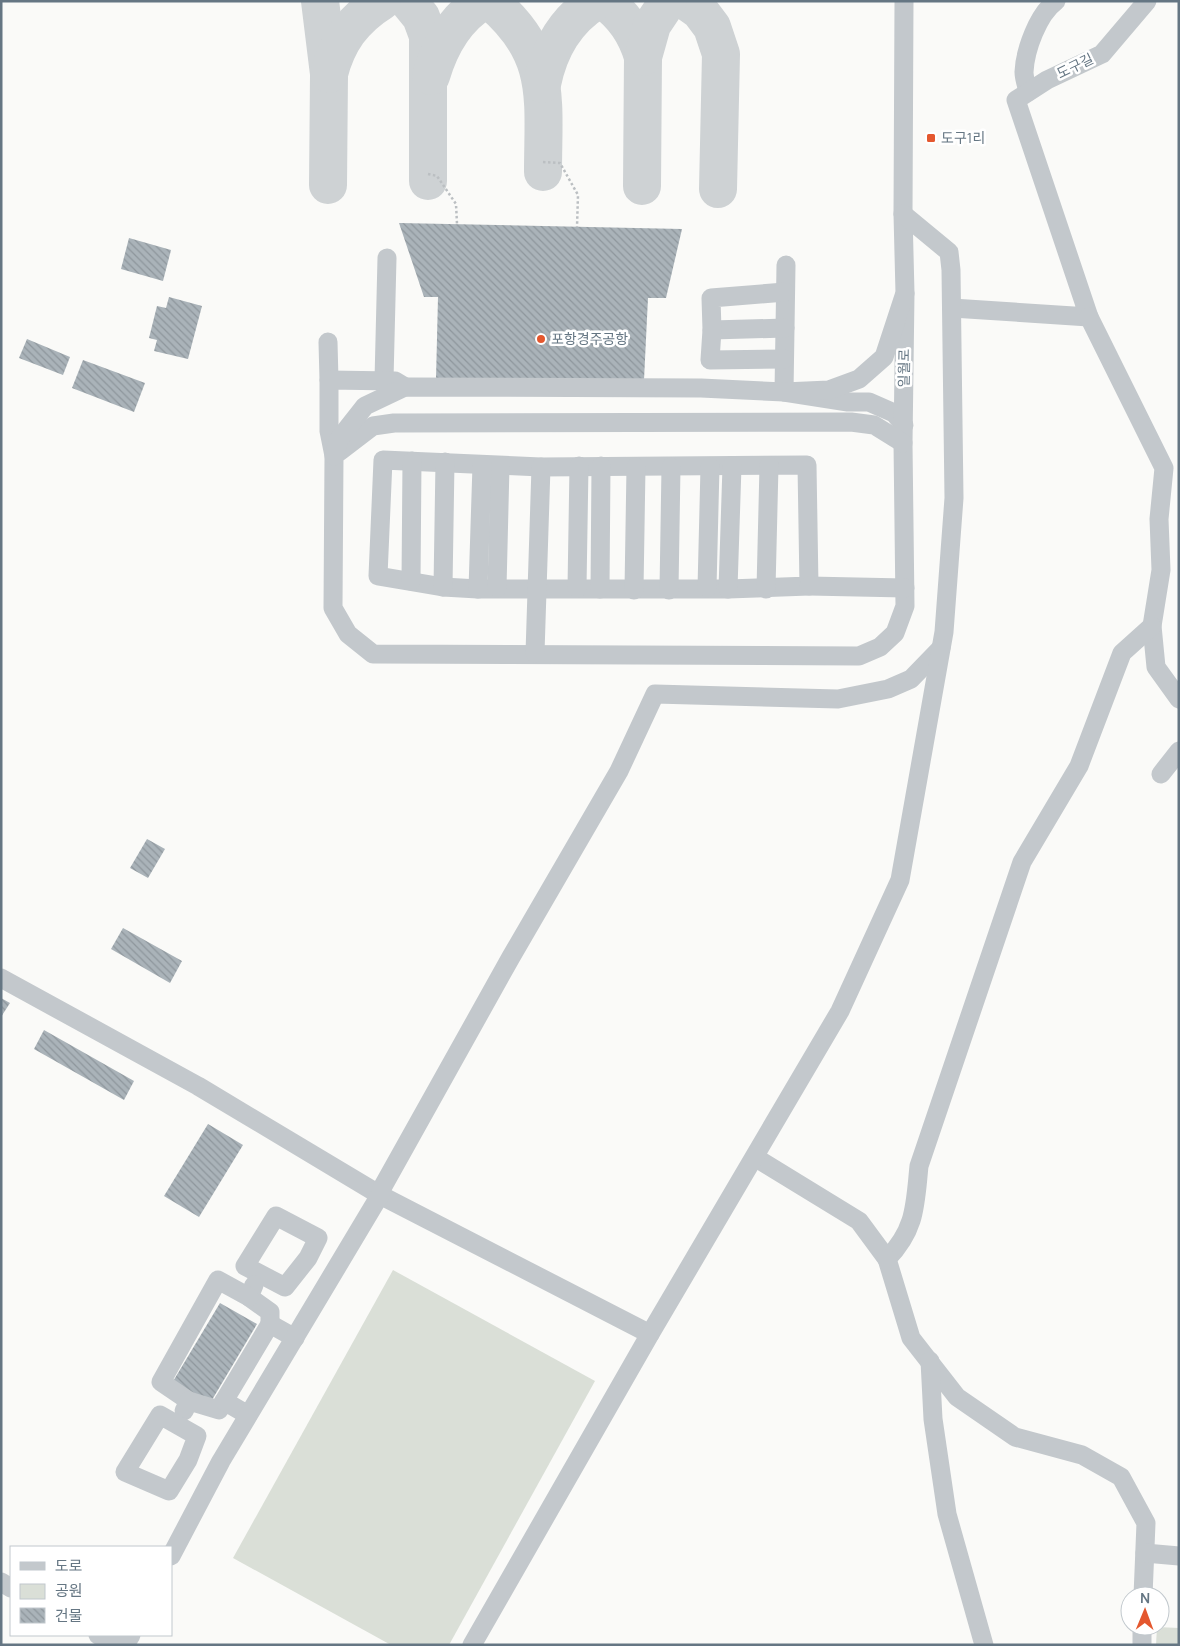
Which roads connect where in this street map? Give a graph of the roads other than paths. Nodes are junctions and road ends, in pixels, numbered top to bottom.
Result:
1 (904, 1) edge
2 (1056, 1) edge
3 (1147, 1) edge
4 (1022, 96) junction
5 (903, 214) junction
6 (387, 258) dead end
7 (786, 266) dead end
8 (785, 292) junction
9 (906, 293) junction
10 (952, 308) junction
11 (1089, 317) junction
12 (785, 328) junction
13 (712, 330) junction
14 (328, 342) dead end
15 (784, 359) junction
16 (329, 380) junction
17 (384, 380) junction
18 (405, 387) junction
19 (784, 392) junction
20 (904, 434) junction
21 (334, 456) junction
22 (412, 461) junction
23 (445, 462) junction
24 (491, 465) junction
25 (579, 466) junction
26 (601, 466) junction
27 (732, 466) junction
28 (769, 466) junction
29 (541, 467) junction
30 (636, 467) junction
31 (671, 467) junction
32 (710, 467) junction
33 (410, 581) junction
34 (444, 586) junction
35 (809, 586) junction
36 (478, 588) junction
37 (497, 588) junction
38 (578, 588) junction
39 (707, 588) junction
40 (905, 588) junction
41 (538, 589) junction
42 (728, 589) junction
43 (766, 589) junction
44 (600, 590) junction
45 (634, 590) junction
46 (669, 590) junction
47 (1152, 626) junction
48 (941, 648) junction
49 (536, 653) junction
50 (1179, 699) edge
51 (1179, 751) edge
52 (1161, 774) dead end
53 (1, 978) edge
54 (756, 1158) junction
55 (380, 1195) junction
56 (308, 1258) junction
57 (887, 1259) junction
58 (259, 1274) junction
59 (333, 1274) junction
60 (249, 1297) junction
61 (270, 1324) junction
62 (650, 1334) junction
63 (295, 1338) junction
64 (249, 1359) junction
65 (930, 1362) junction
66 (272, 1374) junction
67 (224, 1400) junction
68 (189, 1401) junction
69 (248, 1415) junction
70 (176, 1424) junction
71 (188, 1460) junction
72 (211, 1480) junction
73 (1145, 1553) junction
74 (172, 1554) edge
75 (1179, 1556) edge
76 (1143, 1586) edge
77 (100, 1636) edge
78 (116, 1645) edge
79 (472, 1645) edge
80 (984, 1645) edge

1 - 5 street, 일월로
2 - 4 street
3 - 4 street, 도구길
4 - 11 street
5 - 9 street, 일월로
5 - 10 street
6 - 17 street
7 - 8 street
8 - 12 street
8 - 13 street
9 - 19 street
9 - 20 street, 일월로
10 - 11 street
10 - 48 street
11 - 47 street
12 - 13 street
12 - 15 street
13 - 15 street
14 - 16 street
15 - 19 street
16 - 17 street
16 - 21 street
17 - 18 street
18 - 19 street
18 - 21 street
19 - 20 street
20 - 21 street
20 - 40 street, 일월로
21 - 49 street, 일월로
22 - 23 street
22 - 33 street
22 - 33 street
23 - 24 street
23 - 34 street
24 - 29 street
24 - 36 street
24 - 37 street
25 - 26 street
25 - 29 street
25 - 38 street
26 - 30 street
26 - 44 street
27 - 28 street
27 - 32 street
27 - 42 street
28 - 35 street
28 - 43 street
29 - 41 street
30 - 31 street
30 - 45 street
31 - 32 street
31 - 46 street
32 - 39 street
33 - 34 street
34 - 36 street
35 - 40 street
35 - 43 street
36 - 37 street
37 - 41 street
38 - 41 street
38 - 44 street
39 - 42 street
39 - 46 street
40 - 49 street, 일월로
41 - 49 street
42 - 43 street
44 - 45 street
45 - 46 street
47 - 50 street
47 - 57 street
48 - 54 street
48 - 55 street
51 - 52 street
53 - 55 street
54 - 57 street
54 - 62 street
55 - 59 street
55 - 62 street
56 - 58 street
56 - 58 street
56 - 59 street
57 - 65 street
58 - 60 street
59 - 63 street
60 - 61 street
60 - 68 street
61 - 63 street
61 - 64 street
62 - 79 street
63 - 66 street
64 - 66 street
64 - 67 street
65 - 73 street
65 - 80 street
66 - 69 street
67 - 68 street
67 - 69 street
68 - 70 street
69 - 72 street
70 - 71 street
70 - 71 street
71 - 72 street
72 - 74 street
73 - 75 street
73 - 76 street
77 - 78 street

